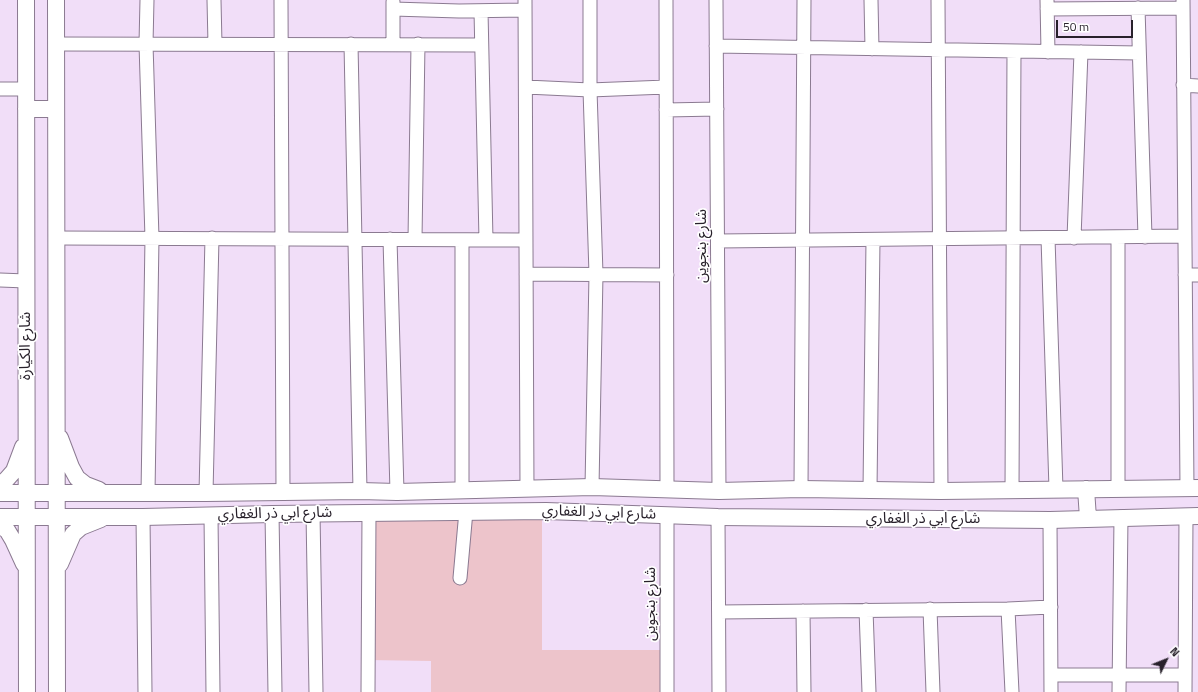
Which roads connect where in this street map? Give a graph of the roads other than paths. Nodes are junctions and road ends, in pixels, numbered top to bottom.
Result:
1 (26, 0) edge
2 (56, 0) edge
3 (146, 0) edge
4 (214, 0) edge
5 (281, 0) edge
6 (590, 0) edge
7 (666, 0) edge
8 (716, 0) edge
9 (804, 0) edge
10 (871, 0) edge
11 (938, 0) edge
12 (393, 4) edge
13 (1120, 4) edge
14 (1183, 4) edge
15 (525, 5) edge
16 (1047, 5) edge
17 (460, 6) edge
18 (1138, 8) junction
19 (481, 11) junction
20 (56, 44) junction
21 (146, 44) junction
22 (215, 44) junction
23 (281, 44) junction
24 (351, 44) junction
25 (393, 44) junction
26 (418, 44) junction
27 (481, 44) junction
28 (716, 46) junction
29 (804, 48) junction
30 (872, 49) junction
31 (938, 50) junction
32 (1014, 51) junction
33 (1048, 52) junction
34 (1081, 52) junction
35 (1140, 53) junction
36 (1184, 85) junction
37 (1198, 86) edge
38 (526, 87) junction
39 (666, 87) junction
40 (0, 89) edge
41 (26, 89) junction
42 (590, 90) junction
43 (26, 109) junction
44 (56, 109) junction
45 (717, 109) junction
46 (666, 110) junction
47 (1185, 236) junction
48 (1118, 237) junction
49 (1145, 237) junction
50 (57, 238) junction
51 (152, 238) junction
52 (212, 238) junction
53 (1013, 238) junction
54 (1048, 238) junction
55 (1074, 238) junction
56 (282, 239) junction
57 (355, 239) junction
58 (390, 239) junction
59 (414, 239) junction
60 (940, 239) junction
61 (462, 240) junction
62 (486, 240) junction
63 (526, 240) junction
64 (803, 240) junction
65 (873, 240) junction
66 (718, 242) junction
67 (526, 274) junction
68 (596, 274) junction
69 (666, 275) junction
70 (1191, 275) edge
71 (0, 280) edge
72 (26, 281) junction
73 (57, 429) junction
74 (26, 436) junction
75 (0, 485) edge
76 (592, 487) junction
77 (801, 488) junction
78 (1118, 488) junction
79 (1192, 488) edge
80 (527, 489) junction
81 (667, 489) junction
82 (1056, 489) junction
83 (1086, 489) junction
84 (462, 490) junction
85 (870, 490) junction
86 (942, 490) junction
87 (1012, 490) junction
88 (283, 491) junction
89 (360, 491) junction
90 (719, 491) junction
91 (26, 492) junction
92 (57, 492) junction
93 (106, 492) junction
94 (402, 492) junction
95 (0, 493) edge
96 (148, 493) junction
97 (206, 493) junction
98 (466, 511) junction
99 (408, 512) junction
100 (313, 513) junction
101 (368, 513) junction
102 (272, 514) junction
103 (0, 516) edge
104 (27, 516) junction
105 (57, 516) junction
106 (211, 516) junction
107 (667, 516) junction
108 (1192, 516) edge
109 (110, 517) junction
110 (144, 517) junction
111 (718, 517) junction
112 (1121, 517) junction
113 (1088, 518) junction
114 (1050, 520) junction
115 (0, 526) edge
116 (57, 571) junction
117 (27, 572) junction
118 (460, 578) dead end
119 (1051, 608) junction
120 (930, 609) junction
121 (1008, 609) junction
122 (866, 610) junction
123 (803, 611) junction
124 (719, 612) junction
125 (1120, 674) junction
126 (1051, 675) junction
127 (1185, 675) junction
128 (27, 692) edge
129 (57, 692) edge
130 (145, 692) edge
131 (213, 692) edge
132 (275, 692) edge
133 (316, 692) edge
134 (368, 692) edge
135 (667, 692) edge
136 (719, 692) edge
137 (804, 692) edge
138 (869, 692) edge
139 (933, 692) edge
140 (1012, 692) edge
141 (1051, 692) edge
142 (1120, 692) edge
143 (1185, 692) edge

1 - 41 main road, شارع الكيارة
2 - 20 main road, شارع الكيارة
3 - 21 street
4 - 22 street
5 - 23 street
6 - 42 street
7 - 39 street
8 - 28 street, شارع بنجوين
9 - 29 street
10 - 30 street
11 - 31 street
12 - 17 street
12 - 25 street
13 - 16 street
13 - 18 street
14 - 18 street
14 - 36 street
15 - 19 street
15 - 38 street
16 - 33 street
17 - 19 street
18 - 35 street
19 - 27 street
20 - 21 street
20 - 44 main road, شارع الكيارة
21 - 22 street
21 - 51 street
22 - 23 street
23 - 24 street
23 - 56 street
24 - 25 street
24 - 57 street
25 - 26 street
26 - 27 street
26 - 59 street
27 - 62 street
28 - 29 street
28 - 45 street, شارع بنجوين
29 - 30 street
29 - 64 street
30 - 31 street
31 - 32 street
31 - 60 street
32 - 33 street
32 - 53 street
33 - 34 street
34 - 35 street
34 - 55 street
35 - 49 street
36 - 37 street
36 - 47 street
38 - 42 street
38 - 63 street
39 - 42 street
39 - 46 street
40 - 41 street
41 - 43 main road, شارع الكيارة
42 - 68 street
43 - 44 main road
43 - 72 main road, شارع الكيارة
44 - 50 main road, شارع الكيارة
45 - 46 street
45 - 66 street, شارع بنجوين
46 - 69 street
47 - 49 street
47 - 70 street
48 - 49 street
48 - 55 street
48 - 78 street
50 - 51 street
50 - 73 main road, شارع الكيارة
51 - 52 street
51 - 96 street
52 - 56 street
52 - 97 street
53 - 54 street
53 - 60 street
53 - 87 street
54 - 55 street
54 - 82 street
56 - 57 street
56 - 88 street
57 - 58 street
57 - 89 street
58 - 59 street
58 - 94 street
59 - 61 street
60 - 65 street
60 - 86 street
61 - 62 street
61 - 84 street
62 - 63 street
63 - 67 street
64 - 65 street
64 - 66 street
64 - 77 street
65 - 85 street
66 - 90 street, شارع بنجوين
67 - 68 street
67 - 80 street
68 - 69 street
68 - 76 street
69 - 81 street
70 - 79 street
71 - 72 street
72 - 74 main road, شارع الكيارة
73 - 92 main road, شارع الكيارة
73 - 93 main road
74 - 75 main road
74 - 91 main road, شارع الكيارة
76 - 80 main road, شارع ابي ذر الغفاري
76 - 81 main road, شارع ابي ذر الغفاري
77 - 85 main road, شارع ابي ذر الغفاري
77 - 90 main road, شارع ابي ذر الغفاري
78 - 79 main road, شارع ابي ذر الغفاري
78 - 83 main road, شارع ابي ذر الغفاري
80 - 84 main road, شارع ابي ذر الغفاري
81 - 90 main road, شارع ابي ذر الغفاري
82 - 83 main road, شارع ابي ذر الغفاري
82 - 87 main road, شارع ابي ذر الغفاري
83 - 113 main road
84 - 94 main road, شارع ابي ذر الغفاري
85 - 86 main road, شارع ابي ذر الغفاري
86 - 87 main road, شارع ابي ذر الغفاري
88 - 89 main road, شارع ابي ذر الغفاري
88 - 97 main road, شارع ابي ذر الغفاري
89 - 94 main road, شارع ابي ذر الغفاري
91 - 92 main road, شارع ابي ذر الغفاري
91 - 95 main road, شارع ابي ذر الغفاري
91 - 104 main road, شارع الكيارة
92 - 93 main road, شارع ابي ذر الغفاري
92 - 105 main road, شارع الكيارة
93 - 96 main road, شارع ابي ذر الغفاري
94 - 99 main road
96 - 97 main road, شارع ابي ذر الغفاري
98 - 99 main road, شارع ابي ذر الغفاري
98 - 107 main road, شارع ابي ذر الغفاري
98 - 118 street
99 - 101 main road, شارع ابي ذر الغفاري
100 - 101 main road, شارع ابي ذر الغفاري
100 - 102 main road, شارع ابي ذر الغفاري
100 - 133 street
101 - 134 street
102 - 106 main road, شارع ابي ذر الغفاري
102 - 132 street
103 - 104 main road, شارع ابي ذر الغفاري
104 - 105 main road, شارع ابي ذر الغفاري
104 - 117 main road, شارع الكيارة
105 - 109 main road, شارع ابي ذر الغفاري
105 - 116 main road, شارع الكيارة
106 - 110 main road, شارع ابي ذر الغفاري
106 - 131 street
107 - 111 main road, شارع ابي ذر الغفاري
107 - 135 street, شارع بنجوين
108 - 112 main road, شارع ابي ذر الغفاري
108 - 127 street
109 - 110 main road, شارع ابي ذر الغفاري
109 - 116 main road
110 - 130 street
111 - 114 main road, شارع ابي ذر الغفاري
111 - 124 street
112 - 113 main road, شارع ابي ذر الغفاري
112 - 125 street
113 - 114 main road, شارع ابي ذر الغفاري
114 - 119 street
115 - 117 main road
116 - 129 main road, شارع الكيارة
117 - 128 main road, شارع الكيارة
119 - 121 street
119 - 126 street
120 - 121 street
120 - 122 street
120 - 139 street
121 - 140 street
122 - 123 street
122 - 138 street
123 - 124 street
123 - 137 street
124 - 136 street
125 - 126 street
125 - 127 street
125 - 142 street
126 - 141 street
127 - 143 street

